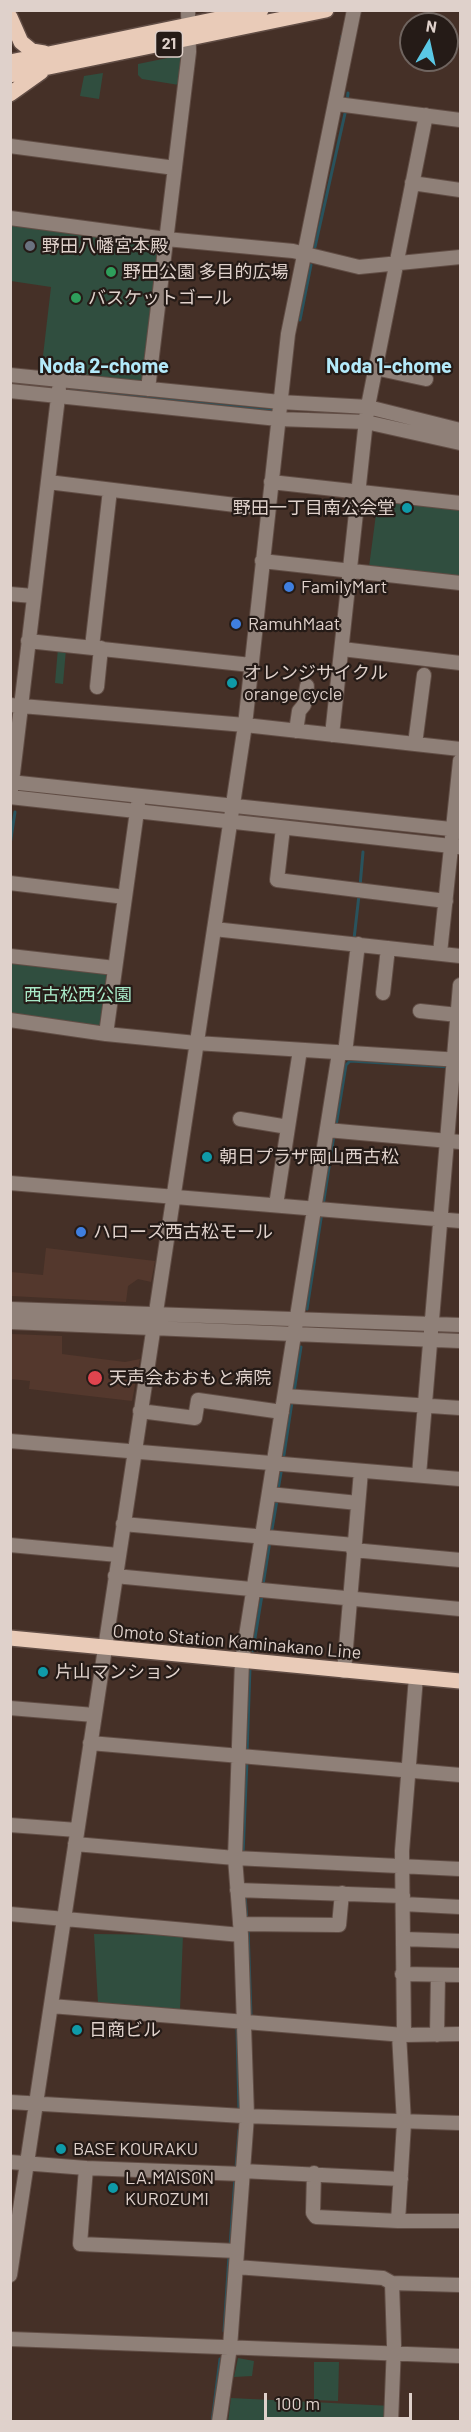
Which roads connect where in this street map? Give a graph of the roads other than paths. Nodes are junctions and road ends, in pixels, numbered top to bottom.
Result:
1 (261, 10) edge
2 (326, 10) edge
3 (354, 10) edge
4 (10, 17) edge
5 (188, 25) edge
6 (46, 61) junction
7 (10, 62) edge
8 (10, 75) edge
9 (10, 94) edge
10 (343, 105) junction
11 (426, 115) junction
12 (460, 120) edge
13 (10, 146) edge
14 (175, 168) junction
15 (412, 183) junction
16 (460, 190) edge
17 (10, 218) edge
18 (166, 239) junction
19 (302, 254) junction
20 (460, 257) edge
21 (395, 265) junction
22 (375, 368) junction
23 (10, 375) edge
24 (426, 379) dead end
25 (59, 388) junction
26 (148, 389) junction
27 (10, 392) edge
28 (279, 411) junction
29 (367, 415) junction
30 (460, 430) edge
31 (460, 443) edge
32 (48, 482) junction
33 (271, 482) junction
34 (110, 490) junction
35 (358, 492) junction
36 (460, 503) edge
37 (268, 509) junction
38 (262, 561) junction
39 (350, 572) junction
40 (460, 583) edge
41 (10, 594) edge
42 (33, 596) junction
43 (28, 641) junction
44 (97, 648) junction
45 (342, 649) junction
46 (460, 663) edge
47 (251, 665) junction
48 (424, 675) dead end
49 (307, 686) dead end
50 (97, 687) dead end
51 (15, 706) edge
52 (244, 725) junction
53 (296, 731) junction
54 (332, 735) junction
55 (415, 744) junction
56 (460, 750) edge
57 (460, 761) edge
58 (11, 782) edge
59 (139, 797) junction
60 (10, 798) edge
61 (232, 807) junction
62 (137, 812) junction
63 (230, 822) junction
64 (283, 828) junction
65 (457, 830) edge
66 (456, 846) edge
67 (10, 883) edge
68 (125, 897) junction
69 (446, 900) junction
70 (214, 929) junction
71 (358, 945) junction
72 (388, 948) junction
73 (441, 953) junction
74 (10, 956) edge
75 (460, 956) edge
76 (115, 968) junction
77 (460, 985) edge
78 (383, 993) dead end
79 (420, 1011) dead end
80 (458, 1015) junction
81 (10, 1020) edge
82 (106, 1034) junction
83 (196, 1043) junction
84 (300, 1050) junction
85 (342, 1053) junction
86 (456, 1063) edge
87 (240, 1119) dead end
88 (288, 1127) junction
89 (333, 1130) junction
90 (454, 1142) edge
91 (10, 1183) edge
92 (173, 1196) junction
93 (276, 1205) junction
94 (320, 1208) junction
95 (441, 1219) junction
96 (460, 1221) edge
97 (10, 1309) edge
98 (154, 1320) junction
99 (10, 1322) edge
100 (430, 1324) junction
101 (460, 1325) edge
102 (296, 1326) junction
103 (429, 1340) junction
104 (460, 1341) edge
105 (290, 1396) junction
106 (424, 1406) junction
107 (460, 1408) edge
108 (140, 1411) junction
109 (282, 1412) junction
110 (10, 1441) edge
111 (134, 1450) junction
112 (280, 1464) junction
113 (361, 1471) junction
114 (419, 1475) junction
115 (460, 1479) edge
116 (274, 1495) junction
117 (358, 1503) junction
118 (123, 1524) junction
119 (268, 1537) junction
120 (10, 1545) edge
121 (353, 1547) junction
122 (118, 1555) junction
123 (460, 1560) edge
124 (115, 1576) junction
125 (259, 1591) junction
126 (351, 1600) junction
127 (460, 1609) edge
128 (10, 1638) edge
129 (104, 1649) junction
130 (242, 1662) junction
131 (344, 1671) junction
132 (416, 1677) junction
133 (460, 1681) edge
134 (10, 1708) edge
135 (94, 1715) junction
136 (90, 1743) junction
137 (245, 1756) junction
138 (410, 1771) junction
139 (460, 1775) edge
140 (10, 1825) edge
141 (76, 1837) junction
142 (240, 1858) junction
143 (403, 1865) junction
144 (460, 1869) edge
145 (242, 1890) junction
146 (342, 1893) junction
147 (403, 1900) junction
148 (460, 1907) edge
149 (10, 1914) edge
150 (64, 1919) junction
151 (244, 1926) junction
152 (403, 1939) junction
153 (460, 1941) edge
154 (402, 1974) junction
155 (438, 1975) junction
156 (460, 1975) edge
157 (51, 2006) junction
158 (244, 2022) junction
159 (401, 2034) junction
160 (460, 2034) edge
161 (437, 2035) junction
162 (10, 2102) edge
163 (36, 2103) junction
164 (242, 2116) junction
165 (404, 2123) junction
166 (460, 2123) edge
167 (10, 2162) edge
168 (27, 2164) junction
169 (86, 2171) junction
170 (239, 2173) junction
171 (314, 2173) junction
172 (401, 2179) junction
173 (398, 2221) junction
174 (460, 2222) edge
175 (232, 2251) junction
176 (236, 2267) junction
177 (10, 2275) edge
178 (392, 2283) junction
179 (460, 2285) edge
180 (10, 2339) edge
181 (230, 2347) junction
182 (394, 2354) junction
183 (460, 2356) edge
184 (219, 2421) edge
185 (391, 2421) edge

1 - 5 main road, 21
2 - 5 main road, 21
3 - 10 street
4 - 6 main road
5 - 6 main road, 21
5 - 14 street
6 - 7 main road, 21
6 - 8 main road, 21
6 - 9 main road
10 - 11 street
10 - 19 street
11 - 12 street
11 - 15 street
13 - 14 street
14 - 18 street
15 - 16 street
15 - 21 street
17 - 18 street
18 - 19 street
18 - 26 street
19 - 21 street
19 - 28 street
20 - 21 street
21 - 22 street
22 - 24 street
22 - 29 street
23 - 25 street
25 - 26 street
25 - 27 street
25 - 28 street
25 - 32 street
26 - 28 street
28 - 29 street
28 - 33 street
29 - 30 street
29 - 31 street
29 - 35 street
32 - 34 street
32 - 42 street
33 - 35 street
33 - 37 street
34 - 37 street
34 - 44 street
35 - 36 street
35 - 39 street
37 - 38 street
38 - 39 street
38 - 47 street
39 - 40 street
39 - 45 street
41 - 42 street
42 - 43 street
43 - 44 street
43 - 51 street
44 - 47 street
44 - 50 street
45 - 46 street
45 - 54 street
47 - 52 street
48 - 55 street
49 - 53 street
51 - 52 street
51 - 58 street
52 - 53 street
52 - 61 street
53 - 54 street
54 - 55 street
55 - 56 street
57 - 65 street
58 - 59 street
58 - 60 street
59 - 61 street
59 - 62 street
60 - 62 street
61 - 63 street
61 - 65 street
62 - 63 street
62 - 68 street
63 - 64 street
63 - 70 street
64 - 66 street
64 - 69 street
65 - 66 street
66 - 69 street
67 - 68 street
68 - 76 street
69 - 73 street
70 - 71 street
70 - 83 street
71 - 72 street
71 - 85 street
72 - 73 street
72 - 78 street
73 - 75 street
74 - 76 street
76 - 82 street
77 - 80 street
79 - 80 street
80 - 86 street
81 - 82 street
82 - 83 street
83 - 84 street
83 - 92 street
84 - 85 street
84 - 88 street
85 - 86 street
85 - 89 street
86 - 90 street
87 - 88 street
88 - 93 street
89 - 90 street
89 - 94 street
90 - 95 street
91 - 92 street
92 - 93 street
92 - 98 street
93 - 94 street
94 - 95 street
94 - 102 street
95 - 96 street
95 - 100 street
97 - 98 street
98 - 99 street
98 - 102 street
98 - 108 street
100 - 101 street
100 - 102 street
100 - 103 street
102 - 103 street
102 - 105 street
103 - 104 street
103 - 106 street
105 - 106 street
105 - 109 street
106 - 107 street
106 - 114 street
108 - 109 street
108 - 111 street
109 - 112 street
110 - 111 street
111 - 112 street
111 - 118 street
112 - 113 street
112 - 116 street
113 - 114 street
113 - 117 street
114 - 115 street
116 - 117 street
116 - 119 street
117 - 121 street
118 - 119 street
118 - 122 street
119 - 121 street
119 - 125 street
120 - 122 street
121 - 123 street
121 - 126 street
122 - 124 street
124 - 125 street
124 - 129 street
125 - 126 street
125 - 130 street
126 - 127 street
126 - 131 street
128 - 129 main road, Omoto Station Kaminakano Line
129 - 130 main road, Omoto Station Kaminakano Line
129 - 135 street
130 - 131 main road, Omoto Station Kaminakano Line
130 - 137 street
131 - 132 main road, Omoto Station Kaminakano Line
132 - 133 main road, Omoto Station Kaminakano Line
132 - 138 street
134 - 135 street
135 - 136 street
136 - 137 street
136 - 141 street
137 - 138 street
137 - 142 street
138 - 139 street
138 - 143 street
140 - 141 street
141 - 142 street
141 - 150 street
142 - 143 street
142 - 145 street
143 - 144 street
143 - 147 street
145 - 146 street
145 - 151 street
146 - 147 street
146 - 151 street
147 - 148 street
147 - 152 street
149 - 150 street
150 - 151 street
150 - 157 street
151 - 158 street
152 - 153 street
152 - 154 street
154 - 155 street
154 - 159 street
155 - 156 street
155 - 161 street
157 - 158 street
157 - 163 street
158 - 159 street
158 - 164 street
159 - 161 street
159 - 165 street
160 - 161 street
162 - 163 street
163 - 164 street
163 - 168 street
164 - 165 street
164 - 170 street
165 - 166 street
165 - 172 street
167 - 168 street
168 - 169 street
168 - 177 street
169 - 170 street
169 - 175 street
170 - 171 street
170 - 175 street
171 - 172 street
171 - 173 street
172 - 173 street
173 - 174 street
175 - 176 street
176 - 178 street
176 - 181 street
178 - 179 street
178 - 182 street
180 - 181 street
181 - 182 street
181 - 184 street
182 - 183 street
182 - 185 street

